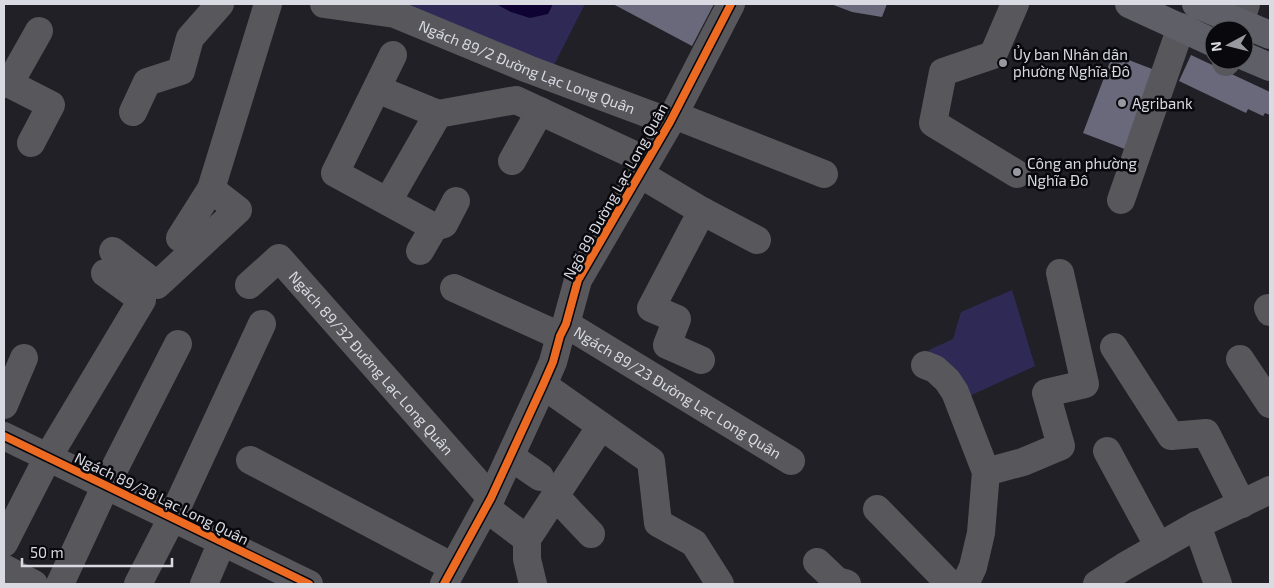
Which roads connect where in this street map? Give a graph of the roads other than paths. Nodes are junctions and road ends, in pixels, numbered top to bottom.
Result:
1 (220, 4) edge
2 (268, 4) edge
3 (324, 4) edge
4 (731, 4) edge
5 (1015, 4) edge
6 (1129, 4) edge
7 (1196, 4) edge
8 (397, 9) edge
9 (1243, 13) edge
10 (1181, 27) junction
11 (39, 31) dead end
12 (1270, 35) edge
13 (1204, 41) edge
14 (393, 55) dead end
15 (1254, 62) edge
16 (1270, 67) edge
17 (6, 83) edge
18 (377, 89) junction
19 (540, 111) junction
20 (132, 112) dead end
21 (438, 114) junction
22 (672, 119) junction
23 (31, 143) dead end
24 (512, 161) dead end
25 (643, 167) junction
26 (824, 174) dead end
27 (1017, 174) dead end
28 (211, 189) junction
29 (1121, 200) dead end
30 (388, 201) junction
31 (456, 201) dead end
32 (702, 211) junction
33 (434, 227) junction
34 (180, 238) dead end
35 (757, 240) dead end
36 (420, 251) dead end
37 (1060, 273) dead end
38 (249, 285) dead end
39 (454, 288) dead end
40 (262, 324) dead end
41 (563, 330) junction
42 (178, 344) dead end
43 (1114, 347) dead end
44 (24, 358) dead end
45 (1240, 359) dead end
46 (701, 360) dead end
47 (925, 365) dead end
48 (543, 385) junction
49 (1270, 404) edge
50 (4, 405) edge
51 (601, 426) junction
52 (4, 436) edge
53 (1107, 451) dead end
54 (511, 457) junction
55 (48, 458) junction
56 (250, 460) dead end
57 (791, 461) dead end
58 (986, 472) junction
59 (106, 486) junction
60 (548, 486) junction
61 (1270, 492) edge
62 (488, 503) junction
63 (1242, 504) junction
64 (877, 509) dead end
65 (172, 518) junction
66 (1197, 525) junction
67 (591, 534) dead end
68 (527, 539) junction
69 (222, 542) junction
70 (4, 543) edge
71 (1159, 547) junction
72 (817, 562) dead end
73 (4, 568) edge
74 (448, 576) edge
75 (281, 578) edge
76 (34, 584) edge
77 (60, 584) edge
78 (138, 584) edge
79 (204, 584) edge
80 (309, 584) edge
81 (533, 584) edge
82 (720, 584) edge
83 (847, 584) edge
84 (950, 584) edge
85 (965, 584) edge
86 (1097, 584) edge
87 (1218, 584) edge

1 - 20 street
2 - 28 street
3 - 8 street, Ngách 89/2 Đường Lạc Long Quân
4 - 22 street, Ngõ 89 Đường Lạc Long Quân
5 - 27 street
6 - 10 main road
7 - 9 main road
8 - 22 street, Ngách 89/2 Đường Lạc Long Quân
9 - 12 main road
10 - 13 main road
10 - 29 street
11 - 17 street
14 - 18 street
15 - 16 main road
17 - 23 street
18 - 21 street
18 - 30 street
19 - 21 street
19 - 24 street
19 - 25 street
21 - 30 street
22 - 25 street, Ngõ 89 Đường Lạc Long Quân
22 - 26 street, Ngách 89/2 Đường Lạc Long Quân
25 - 32 street
25 - 41 street, Ngõ 89 Đường Lạc Long Quân
28 - 34 street
28 - 55 street
30 - 33 street
31 - 33 street
32 - 35 street
32 - 46 street
33 - 36 street
37 - 58 street
38 - 62 street, Ngách 89/32 Đường Lạc Long Quân
39 - 41 street, Ngách 89/23 Đường Lạc Long Quân
40 - 65 street
41 - 48 street, Ngõ 89 Đường Lạc Long Quân
41 - 57 street, Ngách 89/23 Đường Lạc Long Quân
42 - 59 street
43 - 63 street
44 - 50 street
45 - 49 street
47 - 58 street
48 - 51 street
48 - 54 street, Ngõ 89 Đường Lạc Long Quân
51 - 60 street
51 - 82 street
52 - 55 street, Ngách 89/38 Lạc Long Quân
53 - 71 street
54 - 60 street
54 - 62 street, Ngõ 89 Đường Lạc Long Quân
55 - 59 street, Ngách 89/38 Lạc Long Quân
55 - 70 street
56 - 74 street
58 - 85 street
59 - 65 street, Ngách 89/38 Lạc Long Quân
59 - 77 street
60 - 67 street
60 - 68 street
61 - 63 street
62 - 68 street
62 - 74 street, Ngõ 89 Đường Lạc Long Quân
63 - 66 street
64 - 84 street
65 - 69 street, Ngách 89/38 Lạc Long Quân
65 - 78 street
66 - 71 street
66 - 87 street
68 - 81 street
69 - 75 street, Ngách 89/38 Lạc Long Quân
69 - 79 street
71 - 86 street
72 - 83 street
73 - 76 street
75 - 80 street, Ngách 89/38 Lạc Long Quân

